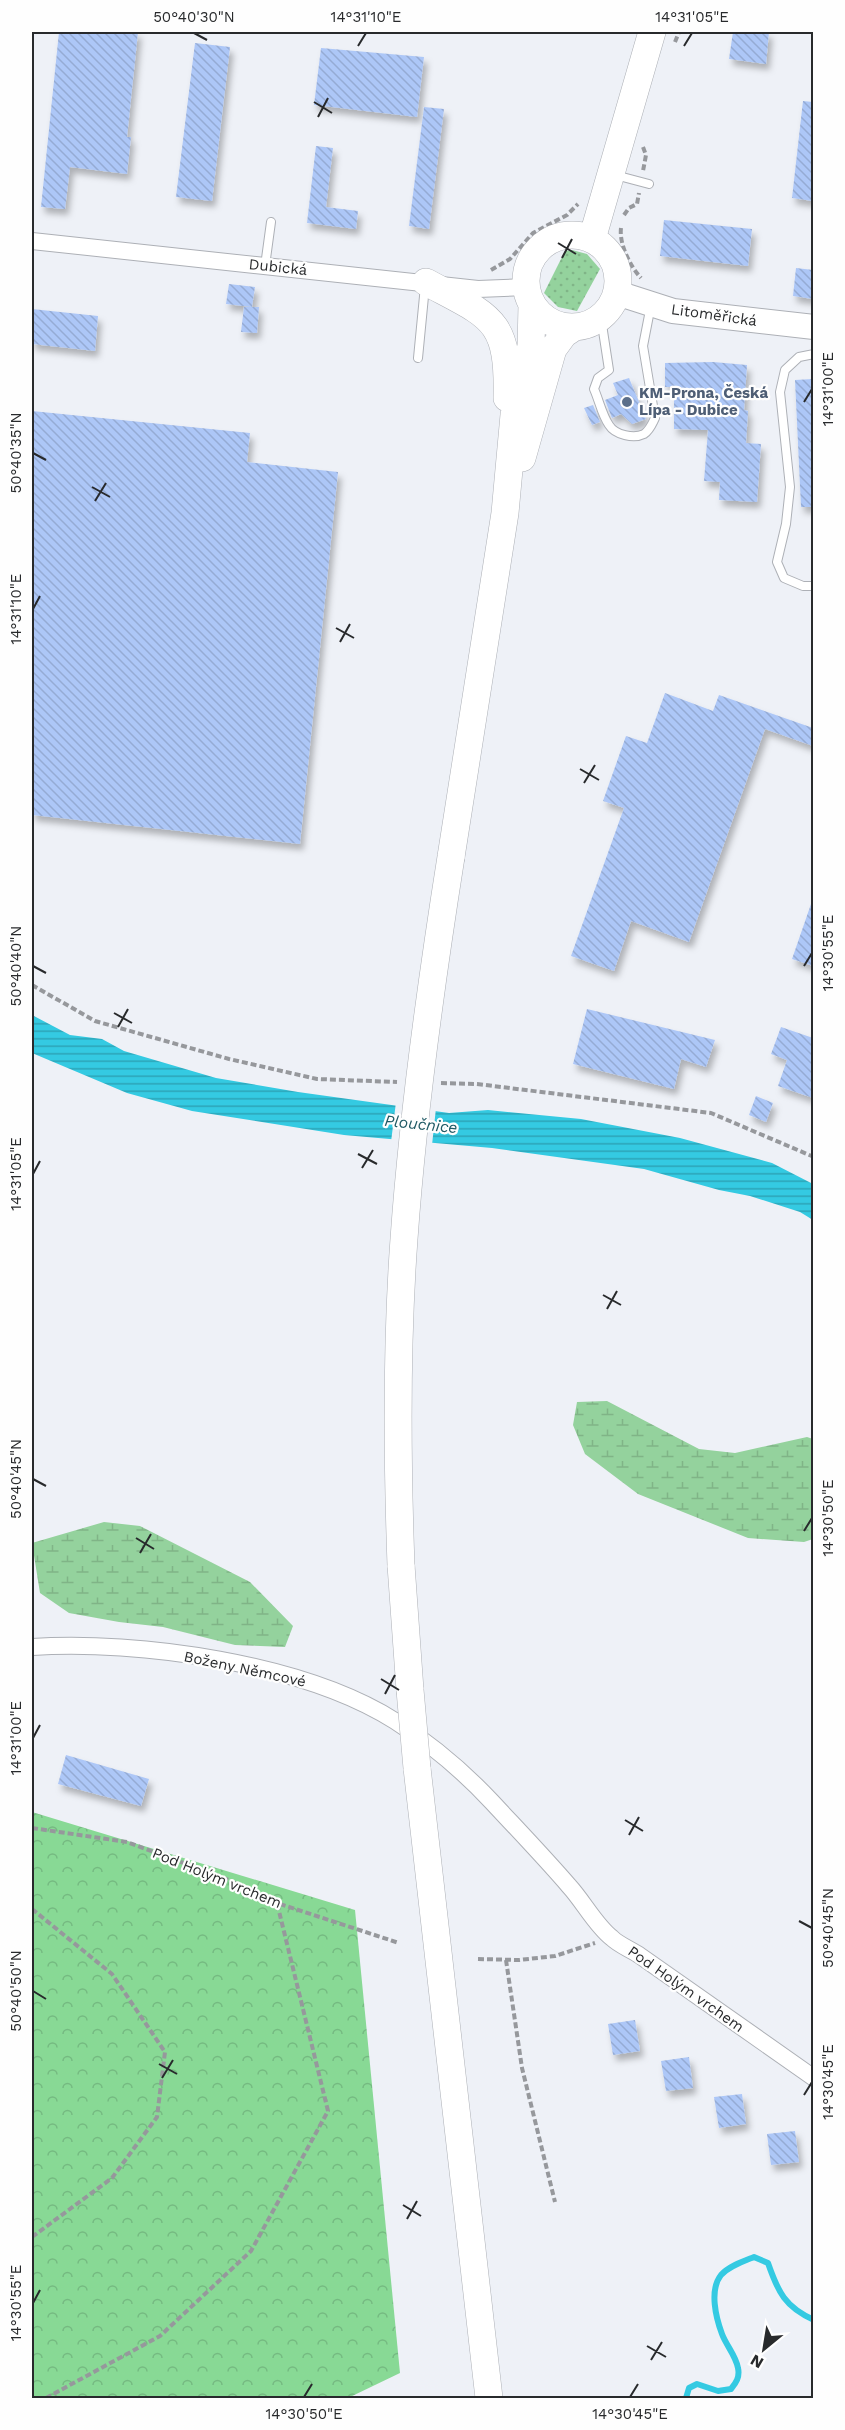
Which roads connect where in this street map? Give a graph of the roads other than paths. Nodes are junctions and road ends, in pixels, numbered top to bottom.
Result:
1 (652, 32) edge
2 (611, 174) junction
3 (645, 183) road end
4 (271, 222) dead end
5 (592, 239) junction
6 (32, 241) edge
7 (265, 266) junction
8 (426, 282) junction
9 (617, 293) junction
10 (529, 296) junction
11 (651, 304) junction
12 (601, 318) junction
13 (813, 327) edge
14 (573, 328) junction
15 (813, 354) edge
16 (418, 358) dead end
17 (505, 513) junction
18 (813, 586) edge
19 (32, 1647) edge
20 (611, 1938) joint
21 (813, 2078) edge
22 (489, 2398) edge

1 - 2 main road
2 - 3 lane
2 - 5 main road
4 - 7 lane
5 - 9 main road
5 - 10 main road
6 - 7 street, Dubická
7 - 8 street, Dubická
8 - 10 street, Dubická
8 - 16 lane
8 - 17 main road
9 - 11 street, Litoměřická
9 - 12 main road
10 - 14 main road
10 - 17 main road
11 - 12 lane
11 - 13 street, Litoměřická
12 - 14 main road
14 - 17 main road
15 - 18 lane
17 - 22 main road, bridge
19 - 20 street, Boženy Němcové
20 - 21 street, Pod Holým vrchem

